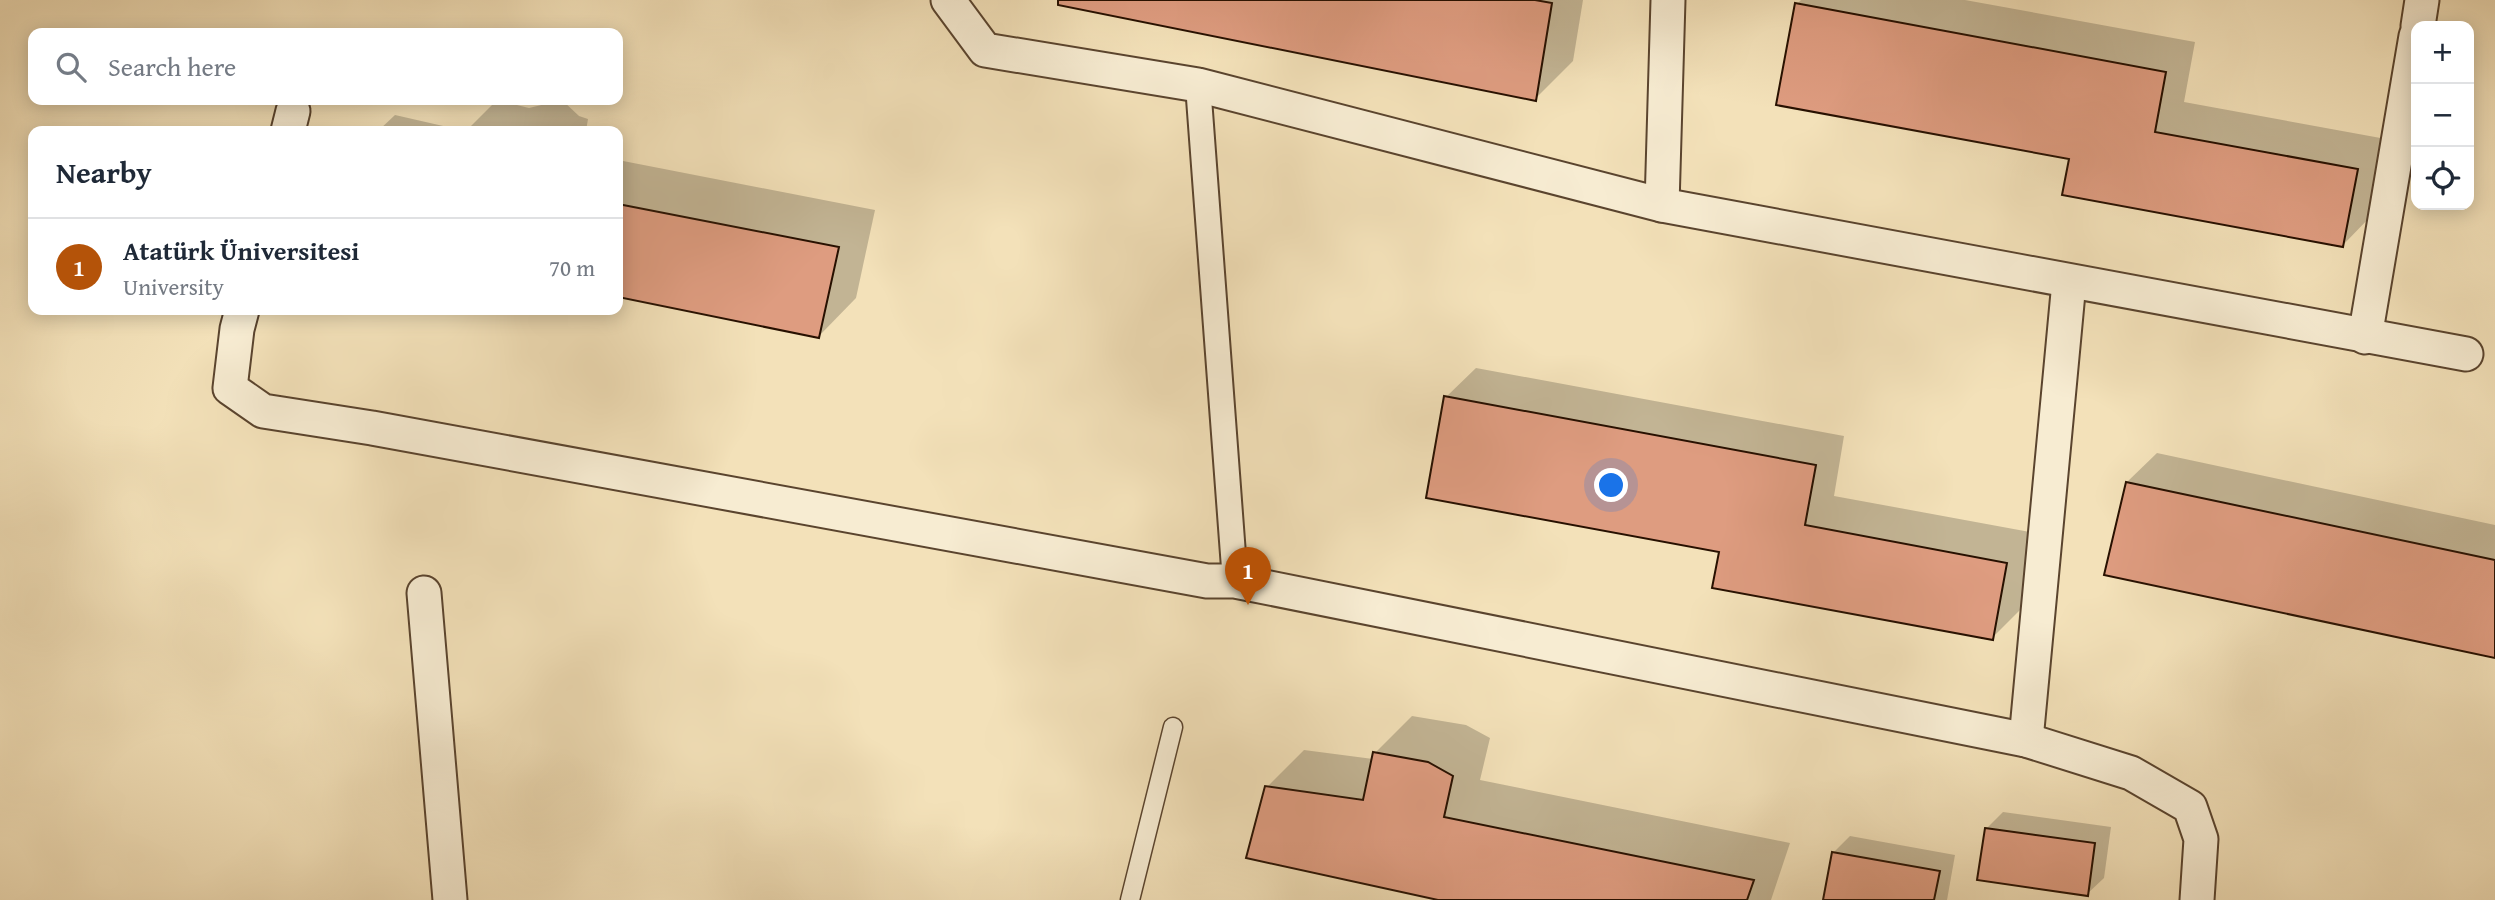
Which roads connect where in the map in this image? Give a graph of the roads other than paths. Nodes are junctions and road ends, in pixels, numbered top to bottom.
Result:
1 (948, 0) edge
2 (1668, 0) edge
3 (2423, 0) edge
4 (2419, 21) edge
5 (2411, 66) edge
6 (1198, 85) junction
7 (1662, 205) junction
8 (2069, 282) junction
9 (241, 315) edge
10 (2365, 337) junction
11 (2466, 354) dead end
12 (1236, 581) junction
13 (424, 593) dead end
14 (1173, 727) dead end
15 (2026, 740) junction
16 (450, 900) edge
17 (1130, 900) edge
18 (2197, 900) edge

1 - 6 street
2 - 7 street
3 - 4 street
5 - 10 street
6 - 7 street
6 - 12 street
7 - 8 street
8 - 10 street
8 - 15 street
9 - 12 street
10 - 11 street
12 - 15 street
13 - 16 street
14 - 17 lane
15 - 18 street

